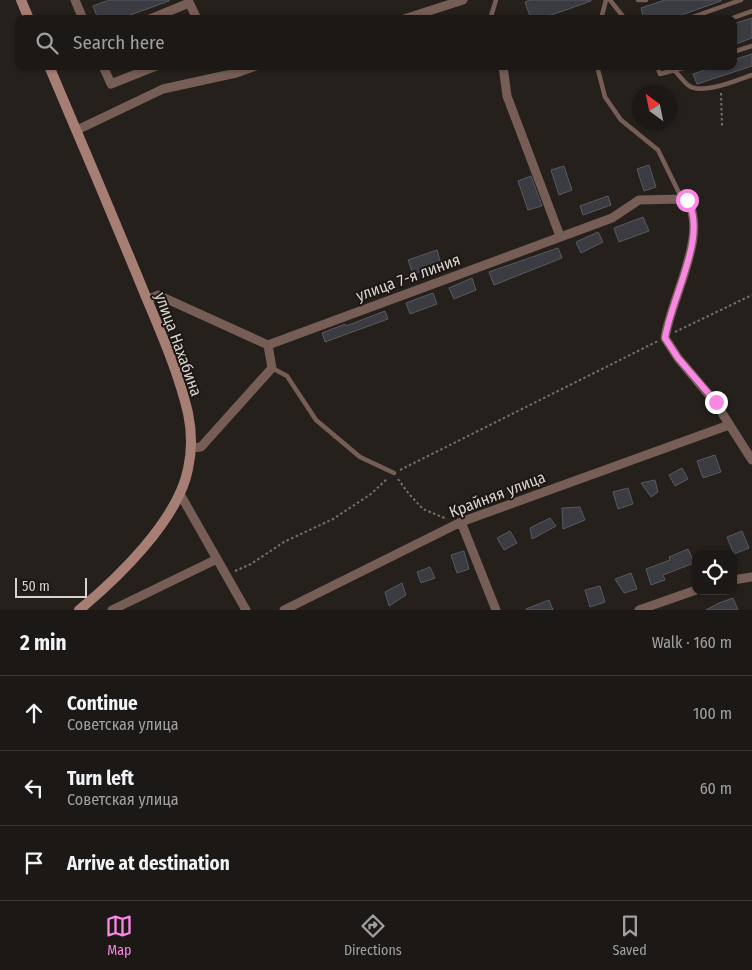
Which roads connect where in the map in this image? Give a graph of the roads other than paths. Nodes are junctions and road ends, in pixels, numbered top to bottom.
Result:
1 (21, 0) edge
2 (86, 0) edge
3 (463, 0) edge
4 (496, 0) edge
5 (608, 0) edge
6 (638, 0) edge
7 (646, 0) edge
8 (741, 0) edge
9 (189, 1) edge
10 (76, 2) edge
11 (752, 11) edge
12 (27, 15) edge
13 (81, 15) edge
14 (159, 15) edge
15 (195, 15) edge
16 (416, 15) edge
17 (491, 15) edge
18 (602, 15) edge
19 (621, 15) edge
20 (698, 15) edge
21 (737, 16) edge
22 (752, 46) edge
23 (737, 51) edge
24 (52, 70) edge
25 (105, 70) edge
26 (146, 70) edge
27 (243, 70) edge
28 (503, 70) edge
29 (598, 70) edge
30 (658, 70) edge
31 (674, 70) joint
32 (752, 75) edge
33 (77, 130) junction
34 (682, 198) junction
35 (560, 236) junction
36 (147, 300) junction
37 (268, 345) junction
38 (272, 368) junction
39 (729, 425) junction
40 (191, 448) junction
41 (752, 460) edge
42 (394, 473) road end
43 (180, 494) junction
44 (462, 522) junction
45 (217, 560) junction
46 (752, 578) edge
47 (737, 580) edge
48 (692, 591) edge
49 (79, 610) edge
50 (112, 610) edge
51 (246, 610) edge
52 (284, 610) edge
53 (496, 610) edge
54 (639, 610) edge

1 - 12 main road
2 - 10 street
3 - 16 street
4 - 17 lane
5 - 18 lane
5 - 19 lane
6 - 7 lane
8 - 20 lane
9 - 14 street
9 - 15 street
10 - 13 street
11 - 21 lane
22 - 23 lane
24 - 33 main road, улица Нахабина
25 - 26 street
27 - 33 street
28 - 35 street
29 - 34 lane
30 - 31 lane
31 - 32 lane
33 - 36 main road, улица Нахабина
34 - 35 street, улица 7-я линия
34 - 39 street
35 - 37 street, улица 7-я линия
36 - 37 street
36 - 40 main road, улица Нахабина
37 - 38 street
38 - 40 street
38 - 42 lane
39 - 41 street
39 - 44 street, Крайняя улица
40 - 43 main road, улица Нахабина
43 - 45 street
43 - 49 main road, улица Нахабина
44 - 52 street, Крайняя улица
44 - 53 street
45 - 50 street
45 - 51 street
46 - 47 street
48 - 54 street

